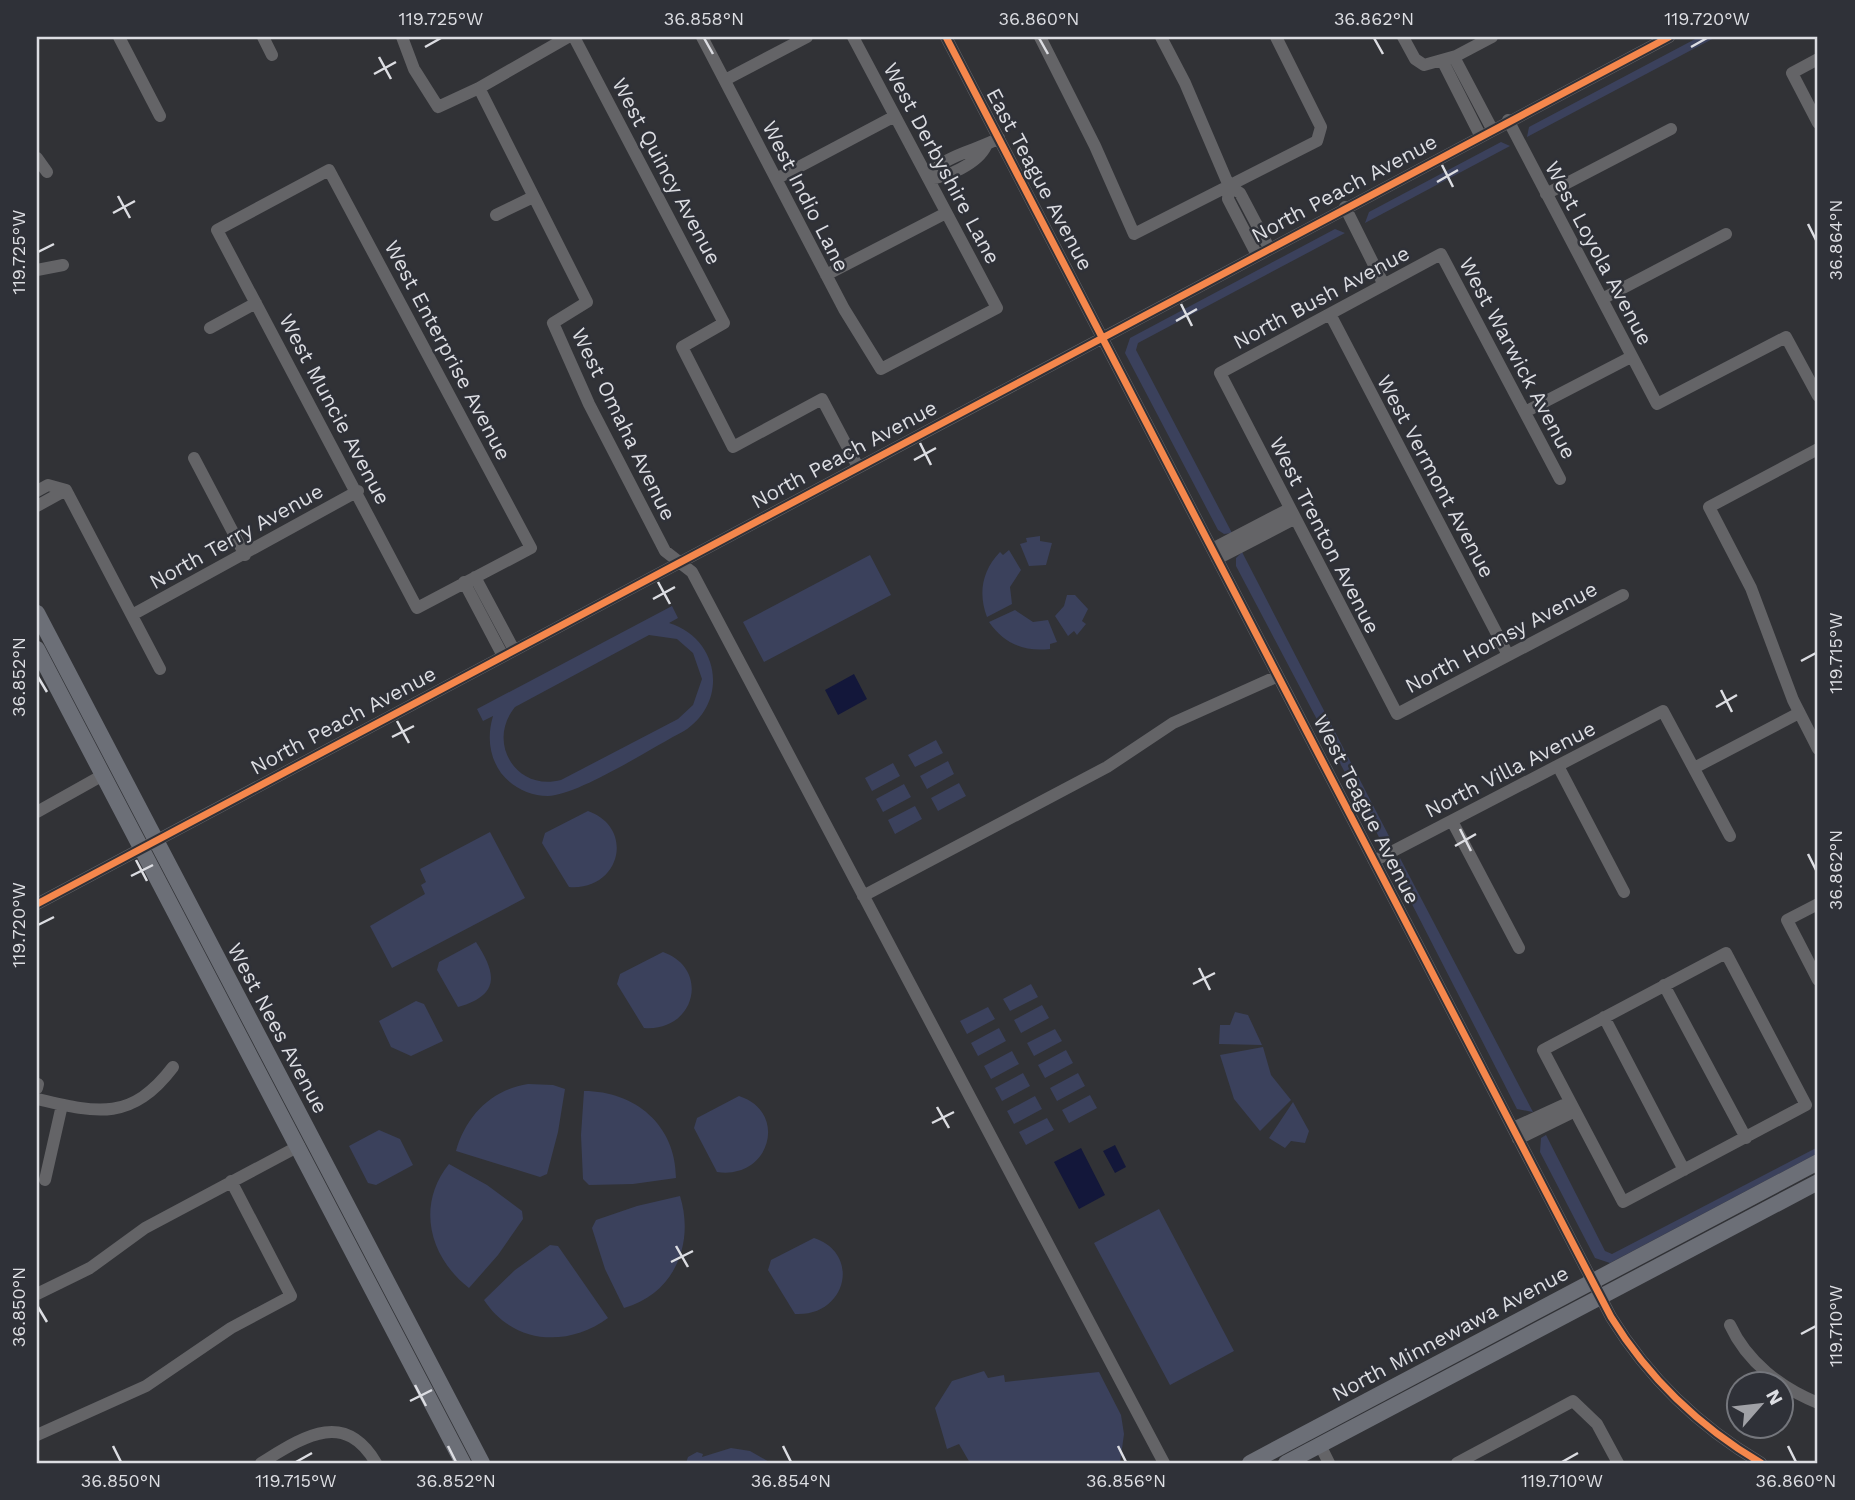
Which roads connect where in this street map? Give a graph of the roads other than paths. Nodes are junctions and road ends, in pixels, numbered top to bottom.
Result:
1 (119, 37) edge
2 (263, 37) edge
3 (402, 37) edge
4 (568, 37) edge
5 (575, 37) edge
6 (702, 37) edge
7 (807, 37) edge
8 (853, 37) edge
9 (946, 37) edge
10 (1040, 37) edge
11 (1161, 37) edge
12 (1276, 37) edge
13 (1403, 37) edge
14 (1492, 37) edge
15 (1668, 37) edge
16 (272, 55) dead end
17 (1448, 58) junction
18 (1818, 58) edge
19 (725, 80) junction
20 (479, 88) junction
21 (160, 116) dead end
22 (895, 116) junction
23 (1508, 120) junction
24 (1818, 123) edge
25 (1671, 129) dead end
26 (1486, 132) junction
27 (999, 138) junction
28 (981, 146) junction
29 (37, 158) edge
30 (958, 162) junction
31 (329, 170) joint
32 (47, 172) dead end
33 (928, 178) junction
34 (776, 179) junction
35 (1229, 186) junction
36 (1546, 194) junction
37 (533, 197) junction
38 (1345, 207) junction
39 (946, 213) junction
40 (496, 215) dead end
41 (1726, 234) dead end
42 (1263, 251) junction
43 (1441, 254) joint
44 (63, 265) dead end
45 (37, 270) edge
46 (826, 275) junction
47 (1384, 285) junction
48 (1602, 299) junction
49 (256, 303) junction
50 (1330, 314) junction
51 (209, 328) dead end
52 (1102, 337) junction
53 (1632, 357) junction
54 (881, 369) joint
55 (1220, 373) joint
56 (1818, 397) edge
57 (1525, 412) junction
58 (1818, 449) edge
59 (194, 458) dead end
60 (858, 467) junction
61 (1560, 479) dead end
62 (66, 490) junction
63 (37, 491) edge
64 (358, 491) junction
65 (37, 506) edge
66 (1292, 514) junction
67 (1215, 554) junction
68 (245, 555) junction
69 (679, 562) junction
70 (470, 579) junction
71 (1623, 595) dead end
72 (37, 613) edge
73 (132, 615) junction
74 (37, 649) edge
75 (508, 653) junction
76 (1508, 655) junction
77 (160, 669) dead end
78 (1278, 676) junction
79 (1799, 713) junction
80 (1397, 714) joint
81 (1818, 749) edge
82 (1558, 766) junction
83 (1694, 768) junction
84 (103, 775) junction
85 (37, 812) edge
86 (1452, 821) junction
87 (1730, 836) dead end
88 (148, 843) junction
89 (1374, 861) junction
90 (1624, 892) dead end
91 (863, 896) junction
92 (37, 904) edge
93 (1818, 904) edge
94 (1519, 948) dead end
95 (1818, 980) edge
96 (1664, 985) junction
97 (1604, 1017) junction
98 (173, 1067) dead end
99 (37, 1099) edge
100 (62, 1105) junction
101 (1573, 1107) junction
102 (1516, 1133) junction
103 (1746, 1138) junction
104 (299, 1146) junction
105 (1818, 1162) edge
106 (1684, 1170) junction
107 (45, 1180) dead end
108 (231, 1181) junction
109 (1818, 1182) edge
110 (1592, 1282) junction
111 (37, 1294) edge
112 (1601, 1297) junction
113 (1730, 1325) dead end
114 (427, 1395) junction
115 (1818, 1403) edge
116 (1363, 1404) junction
117 (37, 1434) edge
118 (1313, 1454) edge
119 (261, 1463) edge
120 (376, 1463) edge
121 (463, 1463) edge
122 (472, 1463) edge
123 (482, 1463) edge
124 (1164, 1463) edge
125 (1250, 1463) edge
126 (1273, 1463) edge
127 (1286, 1463) edge
128 (1329, 1463) edge
129 (1457, 1463) edge
130 (1618, 1463) edge
131 (1761, 1463) edge

1 - 21 street
2 - 16 street
3 - 20 street
4 - 20 street
5 - 60 street, West Quincy Avenue
6 - 19 street, West Indio Lane
7 - 19 street
8 - 22 street, West Derbyshire Lane
9 - 27 street, East Teague Avenue
10 - 35 street
11 - 35 street
12 - 35 street
13 - 17 street
14 - 17 street
15 - 23 street, North Peach Avenue
17 - 26 street
18 - 24 street
19 - 34 street, West Indio Lane
20 - 37 street, West Omaha Avenue
22 - 33 street, West Derbyshire Lane
22 - 34 street
23 - 26 street, North Peach Avenue
23 - 36 street, West Loyola Avenue
25 - 36 street
26 - 38 street, North Peach Avenue
27 - 28 street
27 - 52 street, East Teague Avenue
28 - 30 street
28 - 30 street
29 - 32 street
30 - 33 street
31 - 49 street, West Muncie Avenue
31 - 70 street, West Enterprise Avenue
33 - 39 street, West Derbyshire Lane
34 - 46 street, West Indio Lane
35 - 42 street
36 - 48 street, West Loyola Avenue
37 - 40 street
37 - 69 street, West Omaha Avenue
38 - 42 street, North Peach Avenue
38 - 47 street
39 - 46 street
39 - 54 street, West Derbyshire Lane
41 - 48 street
42 - 52 street, North Peach Avenue
43 - 47 street, North Bush Avenue
43 - 57 street, West Warwick Avenue
44 - 45 street
46 - 54 street, West Indio Lane
47 - 50 street, North Bush Avenue
48 - 53 street, West Loyola Avenue
49 - 51 street
49 - 64 street, West Muncie Avenue
50 - 55 street, North Bush Avenue
50 - 76 street, West Vermont Avenue
52 - 60 street, North Peach Avenue
52 - 67 street, West Teague Avenue
53 - 56 street, West Loyola Avenue
53 - 57 street
55 - 66 street, West Trenton Avenue
57 - 61 street, West Warwick Avenue
58 - 79 street
59 - 68 street
60 - 69 street, North Peach Avenue
62 - 63 street
62 - 65 street
62 - 73 street
64 - 68 street, North Terry Avenue
64 - 70 street, West Muncie Avenue
66 - 67 street
66 - 80 street, West Trenton Avenue
67 - 78 street, West Teague Avenue
68 - 73 street, North Terry Avenue
69 - 75 street, North Peach Avenue
69 - 91 street
70 - 75 street
71 - 76 street, North Homsy Avenue
72 - 88 main road, West Nees Avenue
73 - 77 street
74 - 84 main road, West Nees Avenue
75 - 88 street, North Peach Avenue
76 - 80 street, North Homsy Avenue
78 - 89 street, West Teague Avenue
78 - 91 street
79 - 81 street
79 - 83 street
82 - 83 street, North Villa Avenue
82 - 86 street, North Villa Avenue
82 - 90 street
83 - 87 street
84 - 85 street
84 - 88 main road, West Nees Avenue
86 - 89 street, North Villa Avenue
86 - 94 street
88 - 92 street, North Peach Avenue
88 - 104 main road, West Nees Avenue
88 - 123 main road, West Nees Avenue
89 - 102 street, West Teague Avenue
91 - 124 street
93 - 95 street
96 - 97 street
96 - 103 street
96 - 103 street
97 - 101 street
97 - 106 street
98 - 100 street
99 - 100 street
100 - 107 street
101 - 102 street
101 - 106 street
102 - 110 street, West Teague Avenue
103 - 106 street
104 - 108 street
104 - 114 main road, West Nees Avenue
105 - 110 main road, North Minnewawa Avenue
108 - 111 street
108 - 117 street
109 - 112 main road, North Minnewawa Avenue
110 - 112 street, West Teague Avenue
110 - 116 main road, North Minnewawa Avenue
112 - 118 main road, North Minnewawa Avenue
112 - 131 street, West Teague Avenue
113 - 115 street
114 - 121 main road, West Nees Avenue
114 - 122 street
116 - 125 main road, North Minnewawa Avenue
116 - 126 main road
118 - 127 main road, North Minnewawa Avenue
118 - 128 street
119 - 120 street
129 - 130 street

